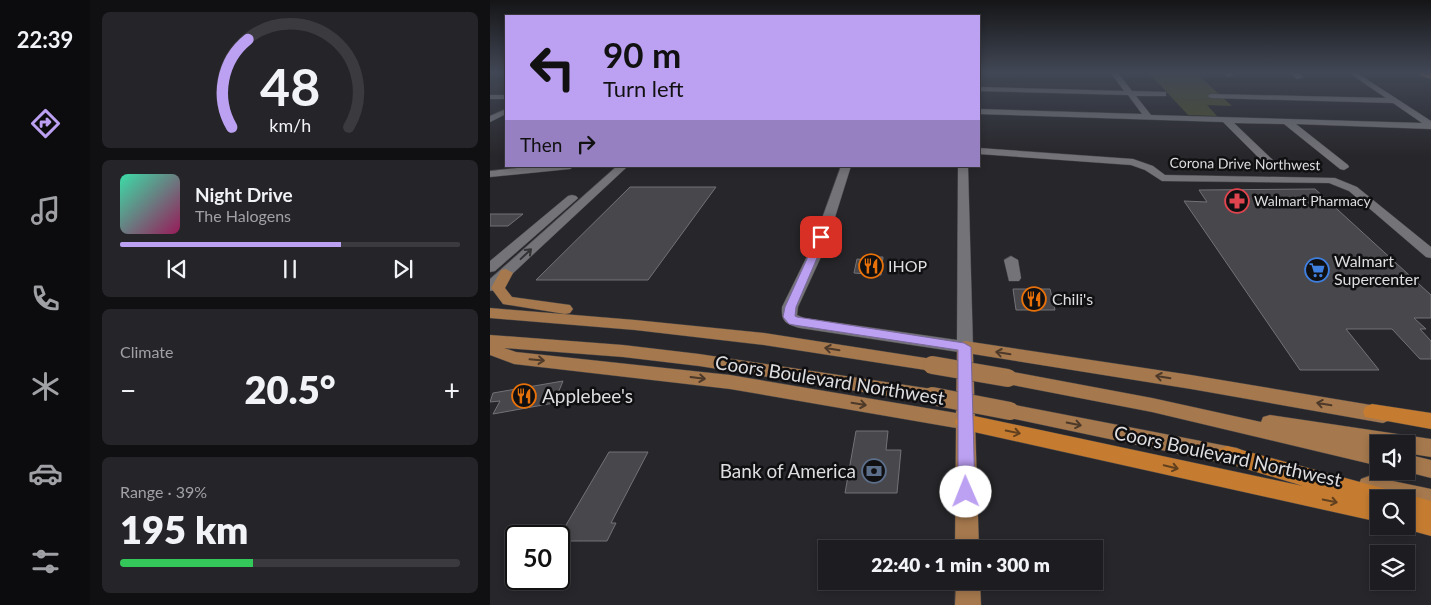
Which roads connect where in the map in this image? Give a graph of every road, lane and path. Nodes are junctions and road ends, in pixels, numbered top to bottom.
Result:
1 (1137, 101) edge
2 (1394, 101) edge
3 (505, 112) edge
4 (980, 112) edge
5 (1148, 117) junction
6 (490, 119) edge
7 (1225, 119) junction
8 (1286, 121) junction
9 (1431, 126) edge
10 (980, 151) edge
11 (1273, 166) dead end
12 (550, 167) edge
13 (846, 167) edge
14 (963, 167) edge
15 (1344, 167) dead end
16 (509, 169) edge
17 (616, 169) edge
18 (490, 174) edge
19 (576, 196) junction
20 (590, 196) junction
21 (1431, 254) edge
22 (1011, 260) dead end
23 (490, 268) edge
24 (506, 273) junction
25 (1014, 278) dead end
26 (490, 287) edge
27 (490, 313) edge
28 (635, 325) junction
29 (490, 341) edge
30 (964, 347) junction
31 (490, 349) edge
32 (1152, 405) junction
33 (1372, 412) junction
34 (1431, 421) edge
35 (965, 422) junction
36 (1431, 426) edge
37 (1431, 448) edge
38 (1227, 454) junction
39 (1370, 455) edge
40 (1415, 465) edge
41 (1431, 469) edge
42 (1370, 494) edge
43 (1431, 499) edge
44 (1415, 507) edge
45 (1370, 510) edge
46 (1431, 511) edge
47 (1415, 521) edge
48 (1431, 525) edge
49 (967, 540) edge
50 (968, 590) edge
51 (968, 605) edge

1 - 5 street
2 - 9 street
3 - 6 street
4 - 5 street
5 - 7 street
7 - 8 street
7 - 11 street
8 - 9 street
8 - 15 street
10 - 21 street, Corona Drive Northwest
12 - 16 street
13 - 30 street
14 - 30 street
16 - 18 street
17 - 19 street
17 - 20 street
19 - 20 street
19 - 23 street
24 -> 20 street
22 - 25 street
24 - 26 street
24 - 28 main road
27 - 28 main road, Coors Boulevard Northwest
32 -> 28 main road, Coors Boulevard Northwest, bridge
29 -> 38 main road, Coors Boulevard Northwest, bridge
33 -> 30 main road
30 - 35 main road
31 -> 35 main road
32 - 37 main road
32 - 39 main road, Coors Boulevard Northwest
33 - 34 highway
33 - 36 main road
35 -> 45 highway
35 - 49 main road
38 - 42 highway
38 - 43 main road, Coors Boulevard Northwest
40 - 41 main road
44 - 46 highway
47 - 48 highway
50 - 51 main road

